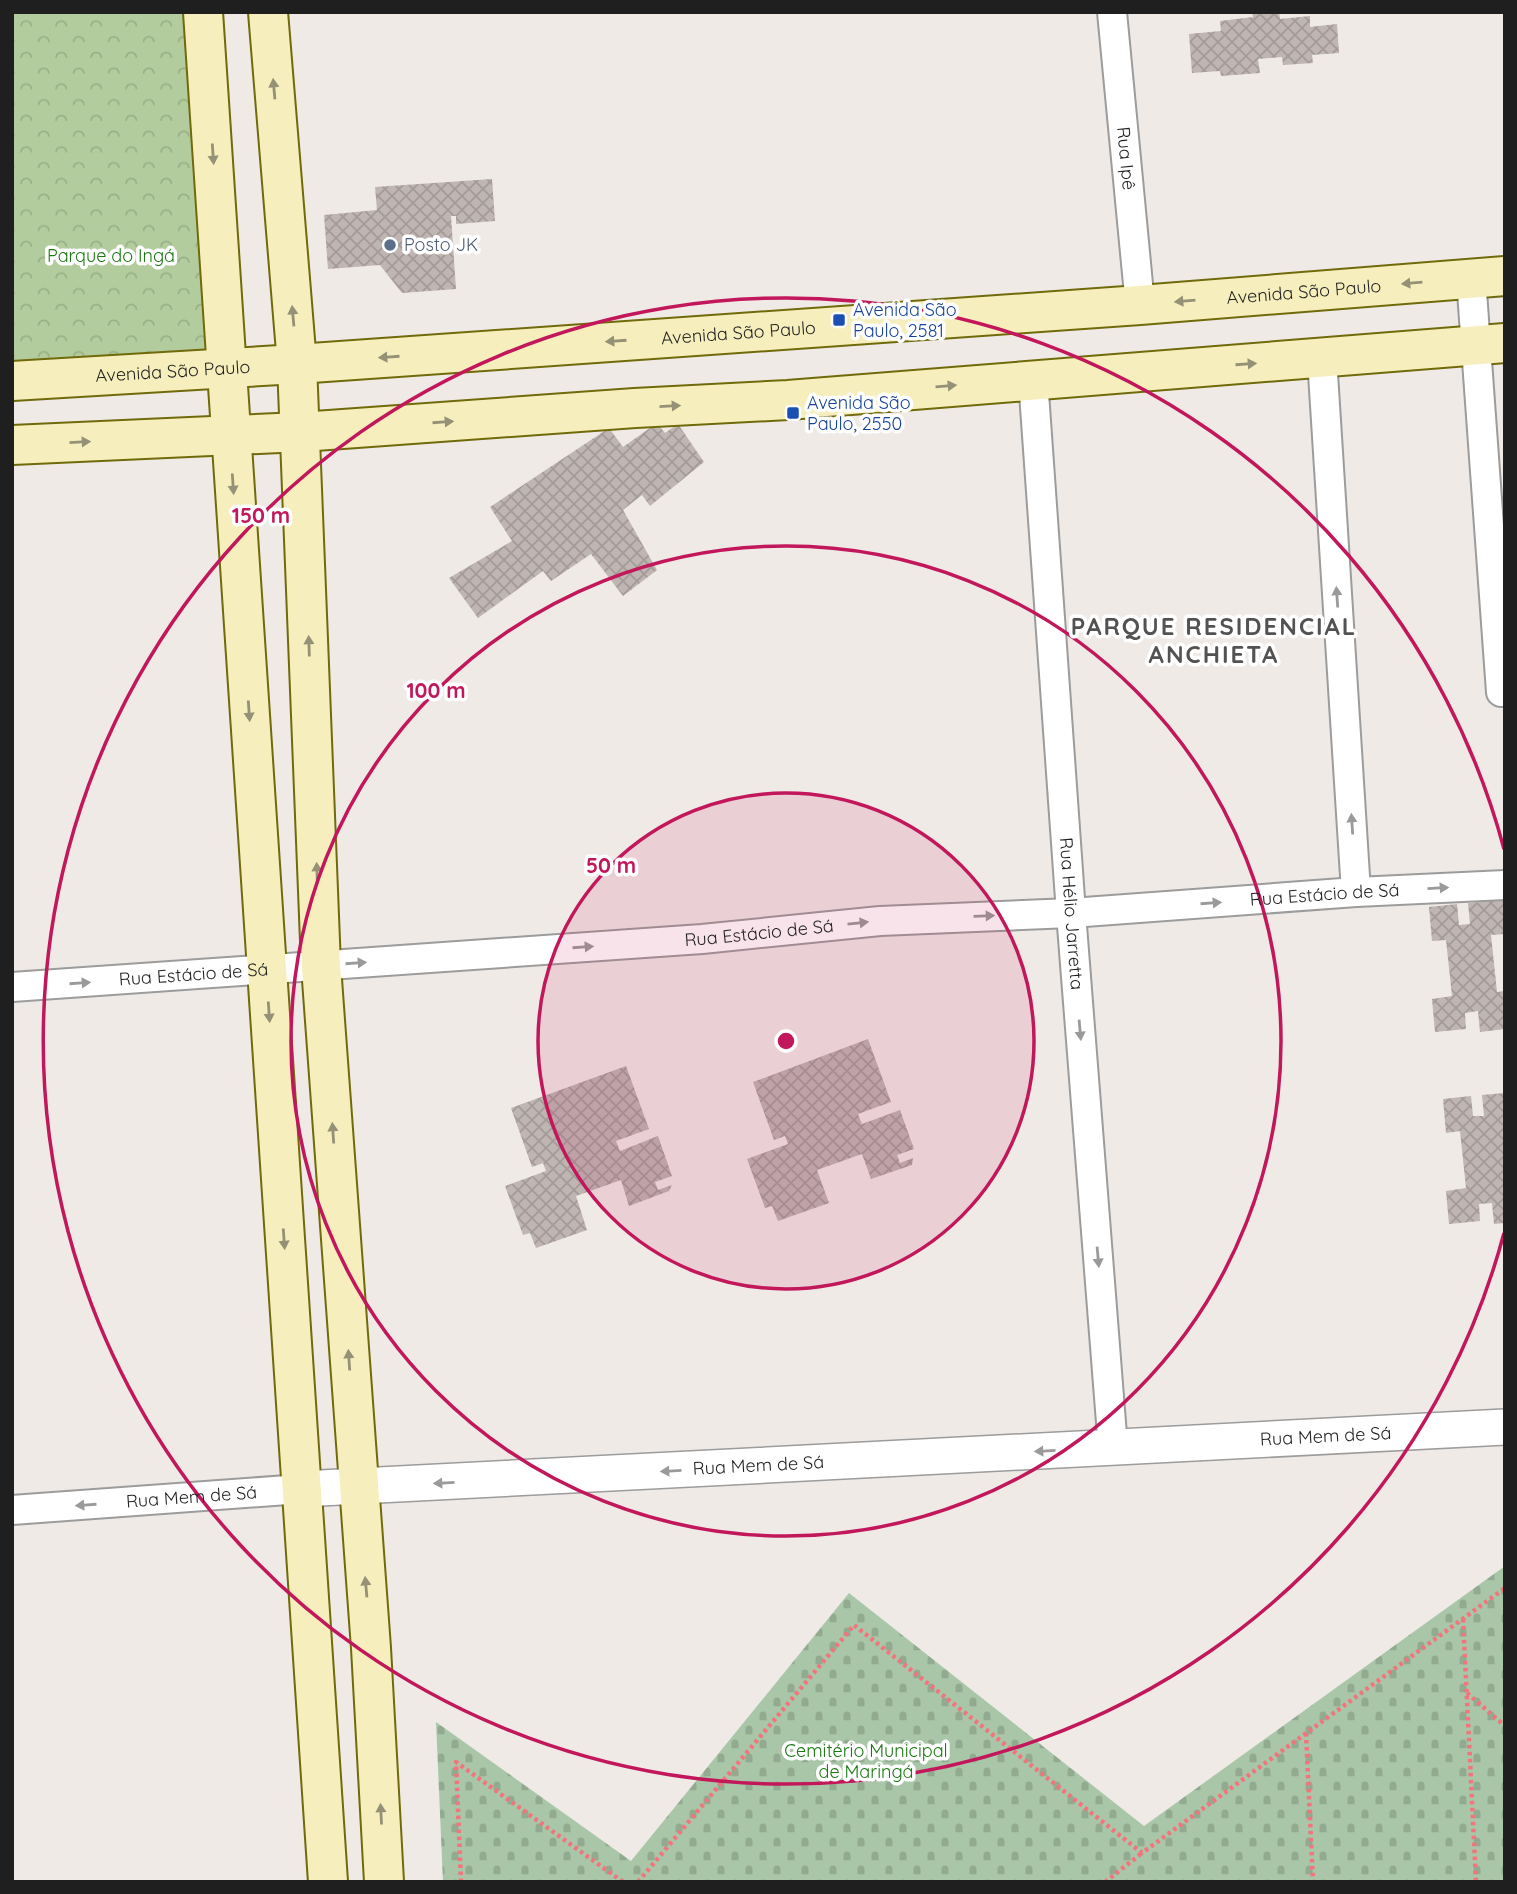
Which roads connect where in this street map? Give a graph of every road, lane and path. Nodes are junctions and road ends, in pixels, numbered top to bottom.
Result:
1 (203, 12) edge
2 (268, 12) edge
3 (1112, 12) edge
4 (1488, 277) edge
5 (1140, 305) junction
6 (1490, 343) edge
7 (1322, 358) junction
8 (297, 364) junction
9 (228, 367) junction
10 (1033, 379) junction
11 (12, 381) edge
12 (302, 432) junction
13 (230, 435) junction
14 (12, 445) edge
15 (1498, 533) edge
16 (1501, 609) edge
17 (1505, 691) edge
18 (1505, 884) edge
19 (1356, 892) junction
20 (1071, 913) junction
21 (321, 966) junction
22 (266, 971) junction
23 (12, 987) edge
24 (1505, 1427) edge
25 (1113, 1448) junction
26 (358, 1487) junction
27 (301, 1489) junction
28 (12, 1510) edge
29 (1505, 1588) edge
30 (1463, 1618) junction
31 (1467, 1693) junction
32 (1505, 1726) edge
33 (1306, 1733) junction
34 (1142, 1853) junction
35 (328, 1882) edge
36 (384, 1882) edge
37 (461, 1882) edge
38 (623, 1882) edge
39 (638, 1882) edge
40 (1105, 1882) edge
41 (1312, 1882) edge
42 (1476, 1882) edge

1 -> 9 main road
8 -> 2 main road
3 - 5 street, Rua Ipê
4 -> 5 main road, Avenida São Paulo
4 - 6 street
5 -> 8 main road, Avenida São Paulo
6 - 7 main road
6 - 15 street
10 -> 7 main road
19 -> 7 street
8 - 9 main road, Avenida São Paulo
8 - 12 main road
9 - 11 main road, Avenida São Paulo
9 - 13 main road
12 -> 10 main road
10 - 20 street, Rua Hélio Jarretta
12 - 13 main road
21 -> 12 main road
14 -> 13 main road
13 -> 22 main road
15 - 16 street
16 - 17 street
19 -> 18 street, Rua Estácio de Sá
20 -> 19 street, Rua Estácio de Sá
21 -> 20 street, Rua Estácio de Sá
20 -> 25 street, Rua Hélio Jarretta
21 - 22 street, Rua Estácio de Sá
26 -> 21 main road
23 -> 22 street, Rua Estácio de Sá
22 -> 27 main road
24 - 25 street, Rua Mem de Sá
25 -> 26 street, Rua Mem de Sá
26 - 27 street, Rua Mem de Sá
36 -> 26 main road
27 -> 28 street, Rua Mem de Sá
27 - 35 main road
29 - 30 path
30 - 31 path
30 - 33 path
31 - 32 path
31 - 42 path
33 - 34 path
33 - 41 path
34 - 39 path
34 - 40 path
37 - 38 path

